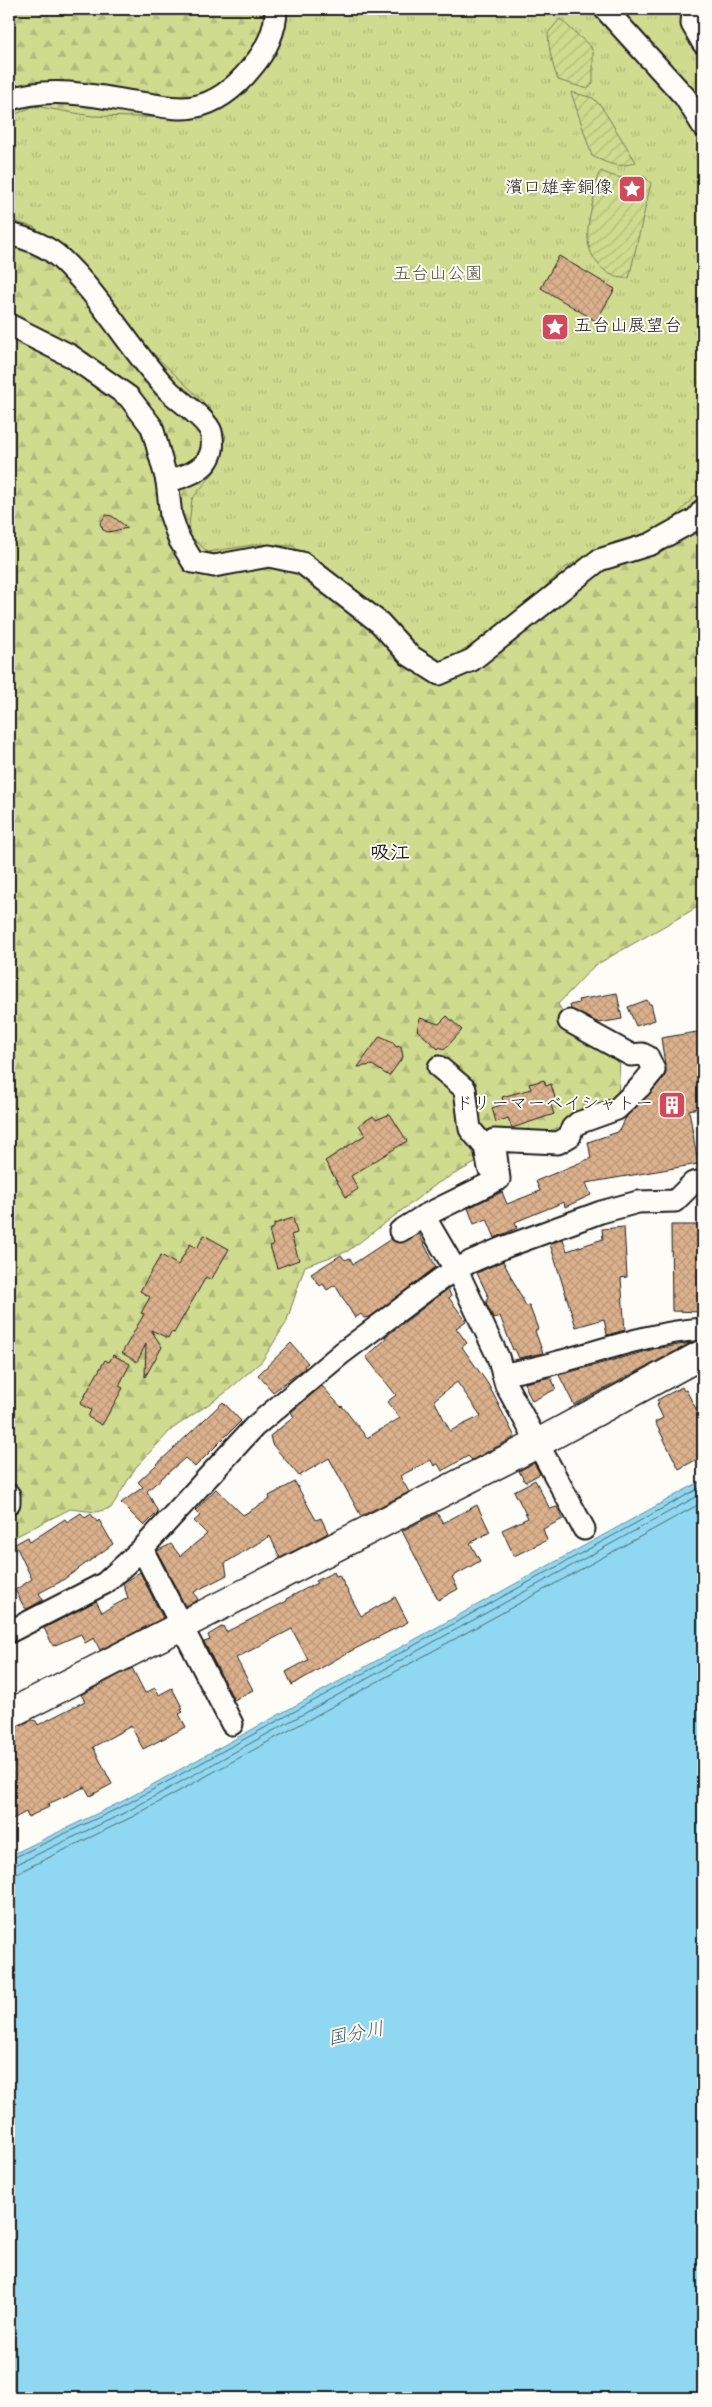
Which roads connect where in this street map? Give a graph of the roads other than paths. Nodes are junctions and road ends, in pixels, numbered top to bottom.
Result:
1 (276, 9) edge
2 (605, 9) edge
3 (693, 9) edge
4 (703, 44) edge
5 (9, 100) edge
6 (703, 126) edge
7 (9, 234) edge
8 (9, 325) edge
9 (167, 481) junction
10 (703, 510) edge
11 (569, 1021) dead end
12 (439, 1067) dead end
13 (703, 1181) edge
14 (492, 1182) junction
15 (424, 1216) junction
16 (400, 1231) dead end
17 (456, 1270) junction
18 (703, 1329) edge
19 (703, 1354) edge
20 (503, 1374) junction
21 (538, 1443) junction
22 (9, 1495) edge
23 (9, 1503) edge
24 (584, 1529) dead end
25 (142, 1549) junction
26 (181, 1625) junction
27 (9, 1632) edge
28 (9, 1714) edge
29 (232, 1724) dead end

1 - 5 street
2 - 6 street
3 - 4 street
7 - 9 street
8 - 9 street
9 - 10 street
11 - 14 street
12 - 14 street
13 - 17 street
14 - 15 street
15 - 16 street
15 - 17 street
17 - 20 street
17 - 25 street
18 - 20 street
19 - 21 street
20 - 21 street
21 - 24 street
21 - 26 street
22 - 23 street
25 - 26 street
25 - 27 street
26 - 28 street
26 - 29 street

